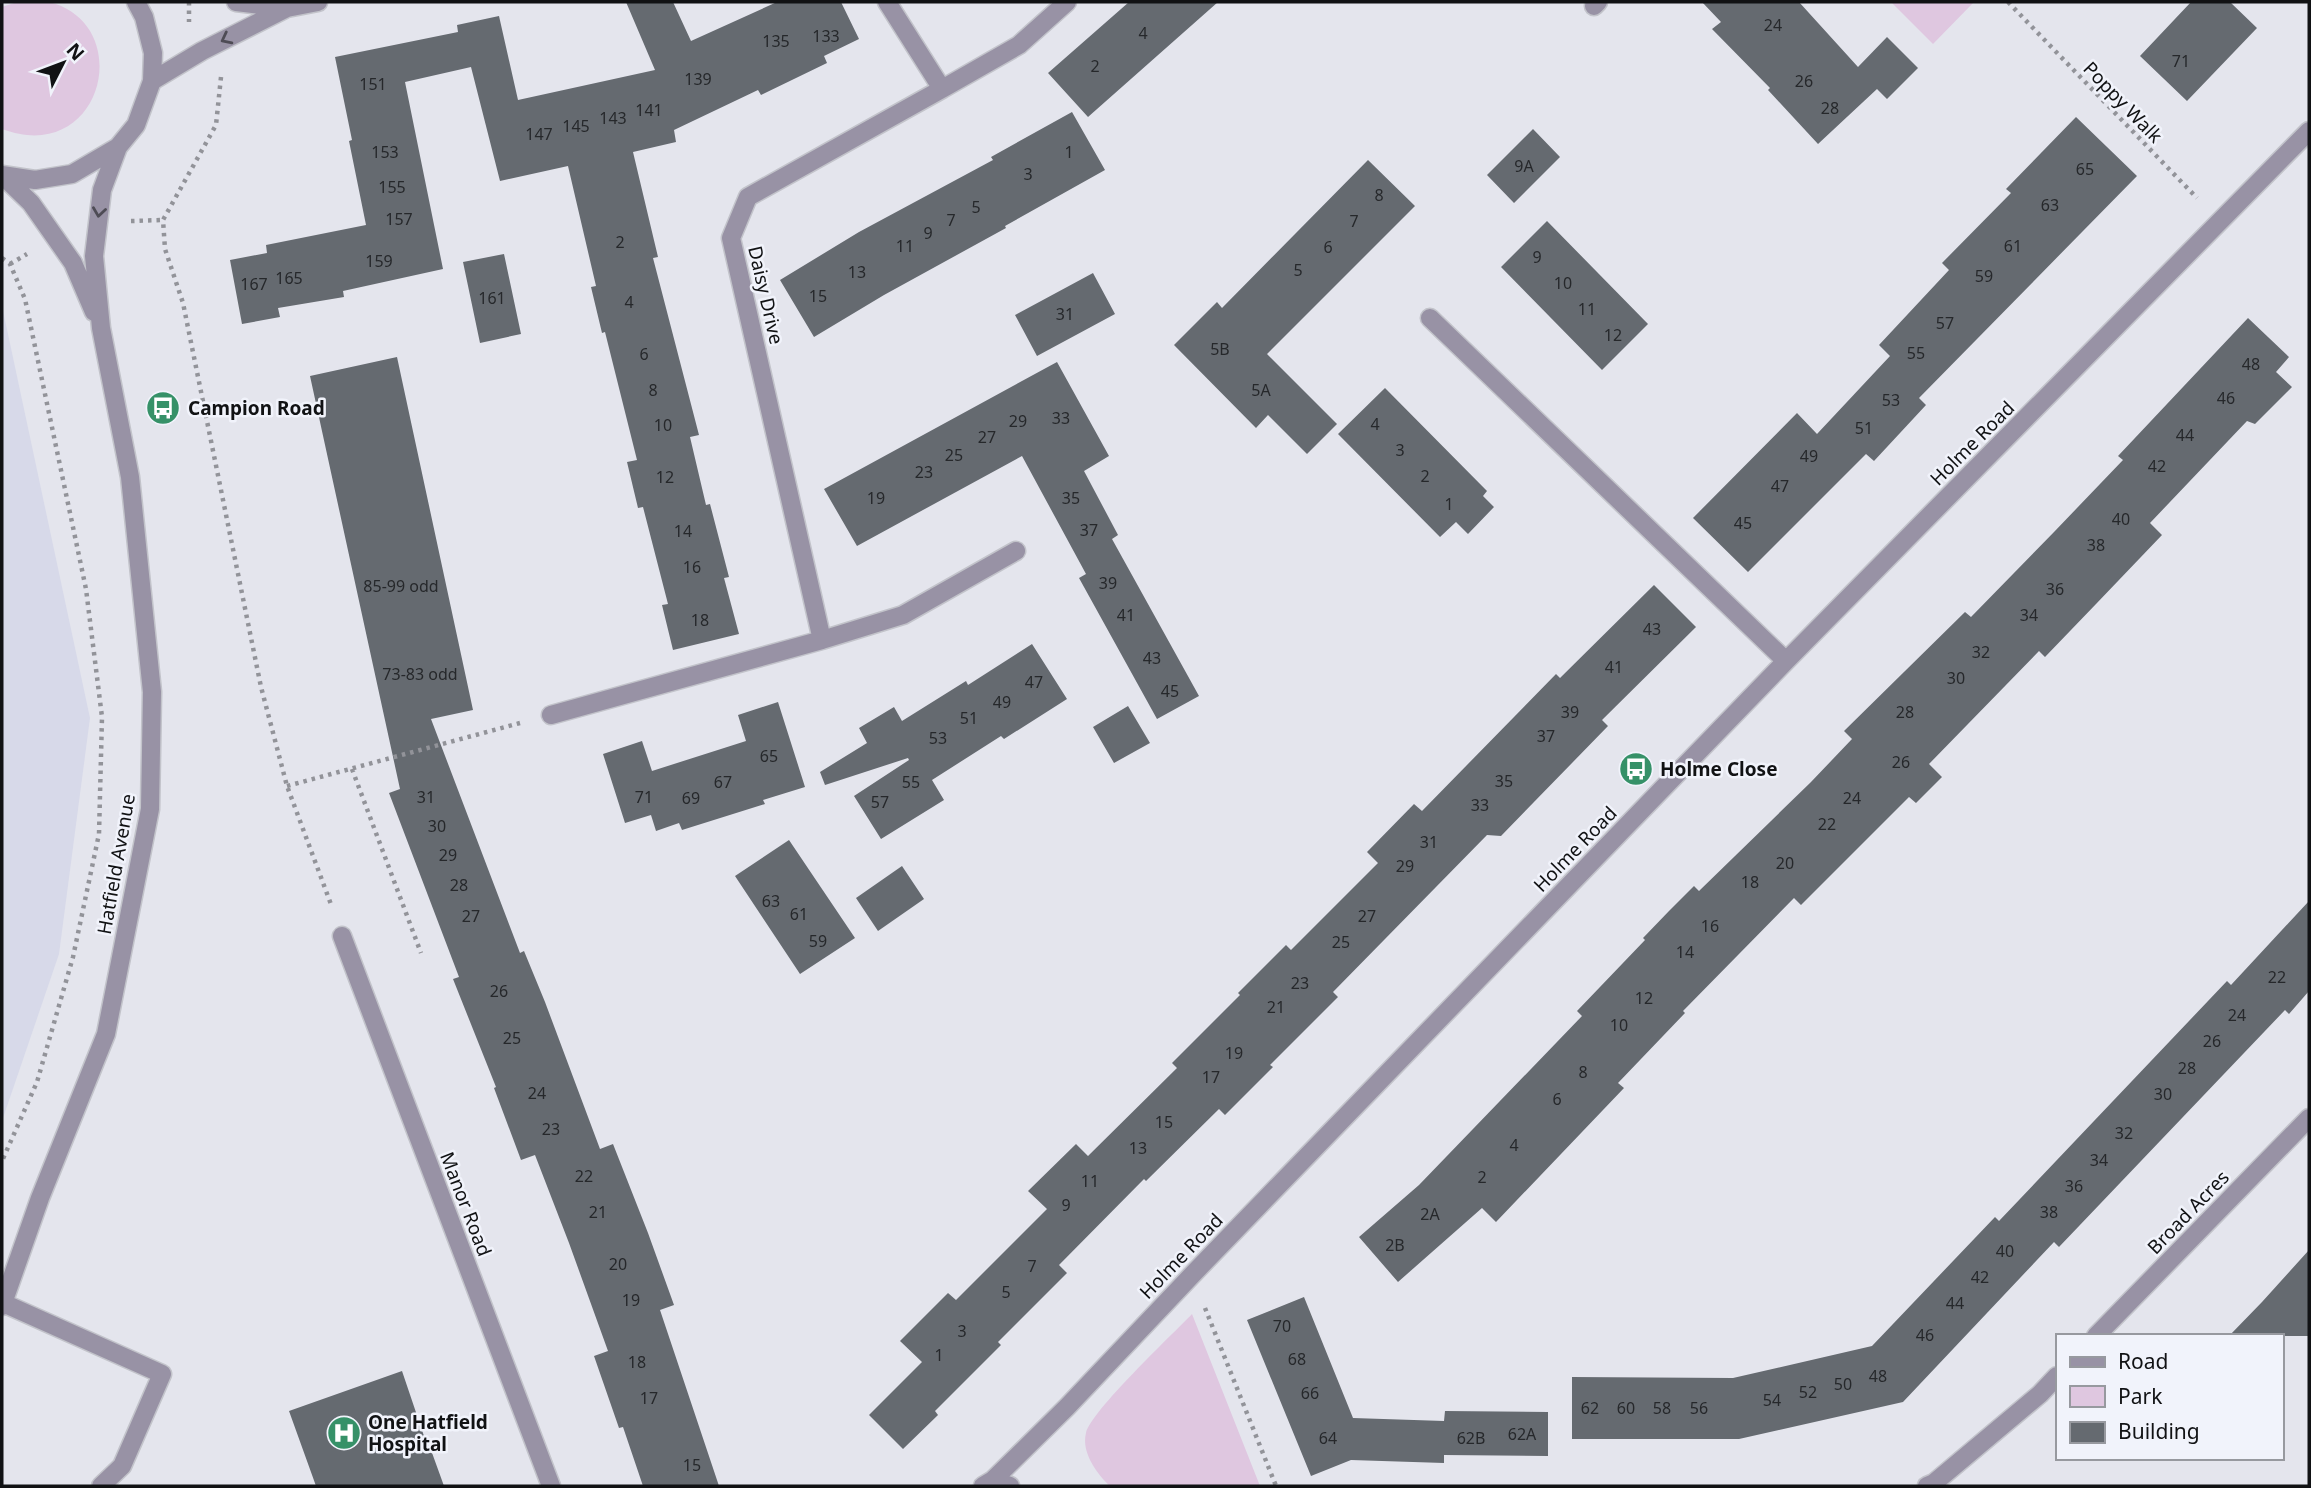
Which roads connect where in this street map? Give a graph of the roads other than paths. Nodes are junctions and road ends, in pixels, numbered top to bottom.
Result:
1 (135, 2) edge
2 (236, 2) edge
3 (318, 2) edge
4 (887, 2) edge
5 (1067, 2) edge
6 (287, 8) junction
7 (152, 81) junction
8 (942, 89) junction
9 (2309, 131) edge
10 (118, 147) junction
11 (2, 175) edge
12 (1430, 318) dead end
13 (101, 328) junction
14 (1016, 551) dead end
15 (822, 640) junction
16 (1786, 662) junction
17 (551, 715) road end
18 (342, 936) road end
19 (2309, 1118) edge
20 (2, 1304) edge
21 (2098, 1334) edge
22 (2056, 1377) edge
23 (995, 1484) edge
24 (101, 1486) edge
25 (551, 1486) edge
26 (1927, 1486) edge

1 - 7 street
2 - 6 street
3 - 6 street
4 - 8 street
5 - 8 street, Daisy Drive
6 -> 7 street
7 - 10 street
8 - 15 street, Daisy Drive
9 - 16 street, Holme Road
10 - 11 street
10 -> 13 street, Hatfield Avenue
11 - 13 street, Hatfield Avenue
12 - 16 street
13 - 20 street, Hatfield Avenue
14 - 15 street
15 - 17 street
16 - 23 street, Holme Road
18 - 25 street, Manor Road
19 - 21 street, Broad Acres
20 - 24 street
22 - 26 street

